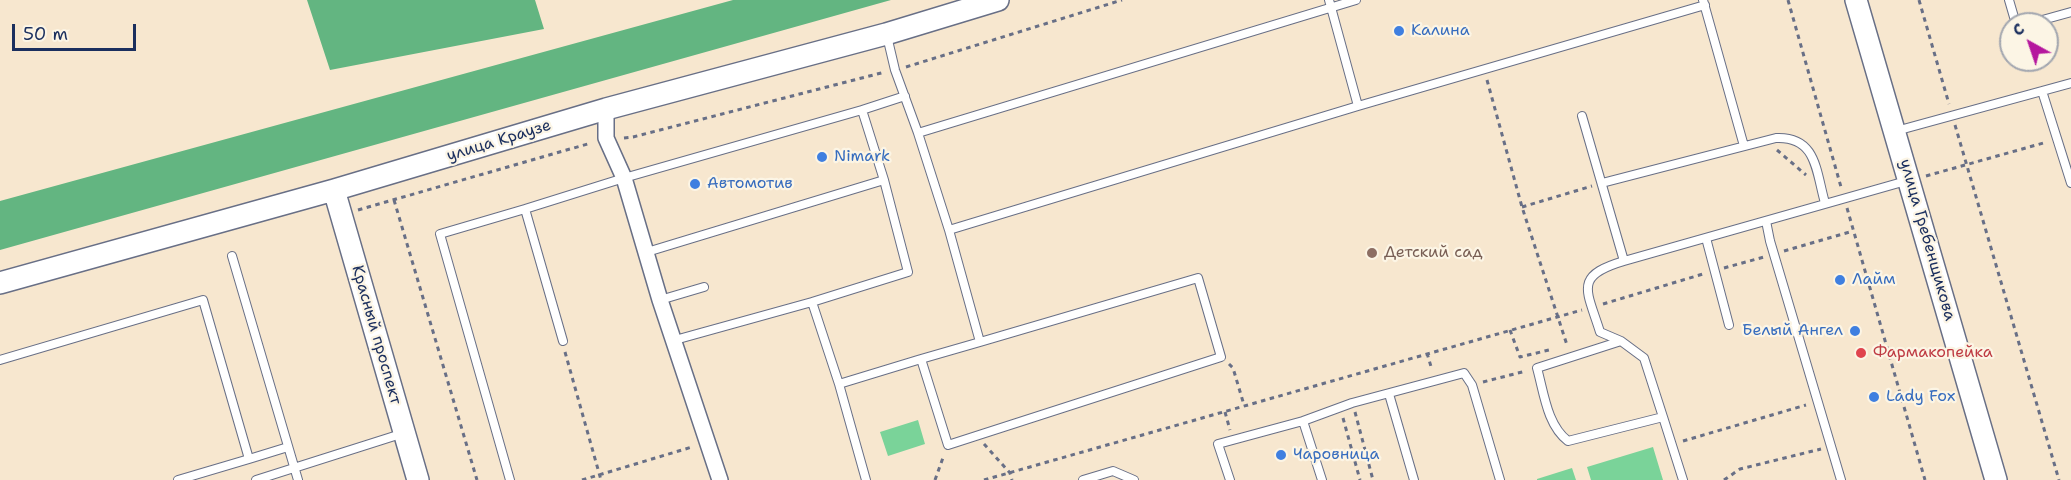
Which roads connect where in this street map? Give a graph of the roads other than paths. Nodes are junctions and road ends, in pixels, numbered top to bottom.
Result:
1 (998, 0) edge
2 (1356, 0) edge
3 (1856, 0) edge
4 (1704, 3) edge
5 (1330, 4) edge
6 (886, 34) junction
7 (2071, 83) edge
8 (2042, 92) junction
9 (905, 96) junction
10 (1358, 106) junction
11 (606, 109) junction
12 (862, 110) junction
13 (1582, 116) dead end
14 (1895, 132) junction
15 (918, 133) junction
16 (1744, 146) junction
17 (624, 178) junction
18 (884, 180) junction
19 (1910, 180) junction
20 (1602, 183) junction
21 (2071, 183) edge
22 (334, 190) junction
23 (1825, 203) junction
24 (525, 209) junction
25 (1766, 221) junction
26 (949, 230) junction
27 (1706, 238) junction
28 (647, 252) junction
29 (232, 256) dead end
30 (1624, 261) junction
31 (0, 283) edge
32 (704, 287) dead end
33 (660, 300) junction
34 (812, 302) junction
35 (1729, 325) dead end
36 (675, 340) junction
37 (1621, 341) junction
38 (562, 342) road end
39 (980, 342) junction
40 (921, 359) junction
41 (0, 360) edge
42 (839, 384) junction
43 (1389, 394) junction
44 (1663, 417) junction
45 (1303, 421) junction
46 (405, 433) junction
47 (288, 447) junction
48 (249, 459) junction
49 (294, 468) junction
50 (178, 480) edge
51 (256, 480) edge
52 (298, 480) edge
53 (418, 480) edge
54 (510, 480) edge
55 (720, 480) edge
56 (866, 480) edge
57 (1083, 480) edge
58 (1134, 480) edge
59 (1230, 480) edge
60 (1322, 480) edge
61 (1414, 480) edge
62 (1500, 480) edge
63 (1683, 480) edge
64 (1841, 480) edge
65 (1996, 480) edge

1 - 6 main road, улица Краузе
2 - 5 lane
3 - 14 main road, улица Гребенщикова
4 - 10 lane
4 - 16 lane
5 - 10 lane
5 - 15 lane
6 - 9 lane
6 - 11 main road, улица Краузе
7 - 8 lane
8 - 14 lane
8 - 21 lane
9 - 12 lane
9 - 15 lane
10 - 26 lane
11 - 17 street
11 - 22 main road, улица Краузе
12 - 17 lane
12 - 18 lane
13 - 20 lane
14 - 19 main road, улица Гребенщикова
15 - 26 lane
16 - 20 lane
16 - 23 lane
17 - 24 lane
17 - 28 street
18 - 28 lane
18 - 34 lane
19 - 23 lane
19 - 65 main road, улица Гребенщикова
20 - 30 lane
22 - 31 main road, улица Краузе
22 - 46 main road, Красный проспект
23 - 25 lane
24 - 38 lane
24 - 54 lane
25 - 27 lane
25 - 64 lane
26 - 39 lane
27 - 30 lane
27 - 35 lane
28 - 33 street
29 - 47 lane
30 - 37 lane
32 - 33 lane
33 - 36 street
34 - 36 lane
34 - 42 lane
36 - 55 street
37 - 44 lane
37 - 44 lane
39 - 40 lane
39 - 40 lane
40 - 42 lane
41 - 48 lane
42 - 56 lane
43 - 45 lane
43 - 61 lane
43 - 62 lane
44 - 63 lane
45 - 59 lane
45 - 60 lane
46 - 49 lane
46 - 53 main road, Красный проспект
47 - 48 lane
47 - 49 lane
48 - 50 lane
49 - 51 lane
49 - 52 lane
57 - 58 lane

